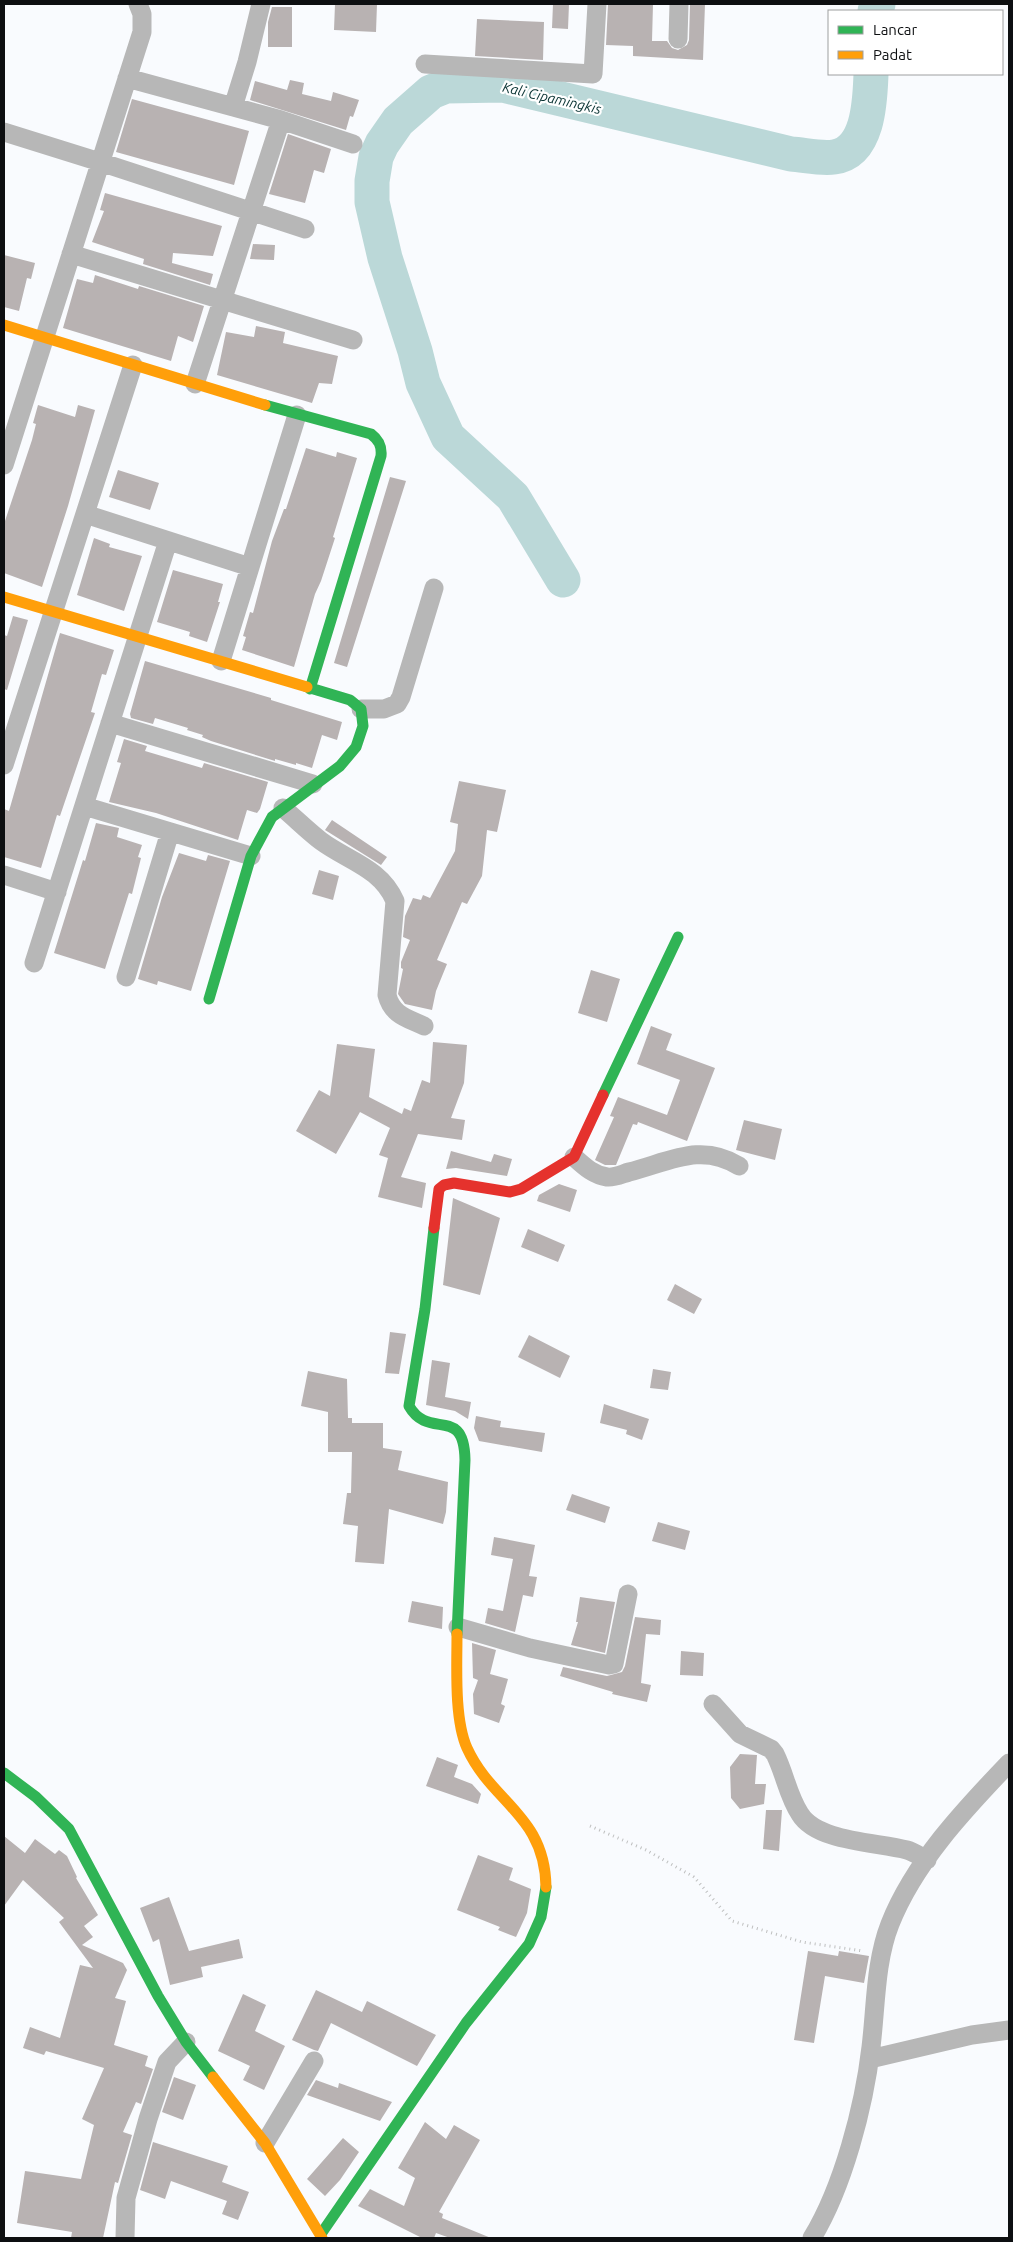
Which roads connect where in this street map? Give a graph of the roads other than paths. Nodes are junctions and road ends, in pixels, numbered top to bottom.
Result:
1 (138, 4) edge
2 (261, 4) edge
3 (597, 4) edge
4 (679, 4) edge
5 (678, 39) dead end
6 (425, 64) dead end
7 (127, 78) junction
8 (233, 107) junction
9 (281, 120) junction
10 (4, 132) edge
11 (353, 144) dead end
12 (100, 162) junction
13 (251, 211) junction
14 (305, 229) dead end
15 (71, 254) junction
16 (222, 300) junction
17 (4, 325) edge
18 (44, 338) junction
19 (353, 340) dead end
20 (133, 365) junction
21 (195, 384) junction
22 (297, 415) junction
23 (4, 465) edge
24 (85, 514) junction
25 (168, 541) junction
26 (250, 567) junction
27 (434, 588) dead end
28 (4, 597) edge
29 (53, 612) junction
30 (138, 636) junction
31 (221, 662) junction
32 (310, 689) junction
33 (360, 709) junction
34 (110, 723) junction
35 (4, 765) edge
36 (313, 784) junction
37 (84, 806) junction
38 (283, 808) junction
39 (170, 832) junction
40 (251, 856) junction
41 (4, 875) edge
42 (56, 892) junction
43 (678, 937) dead end
44 (34, 963) dead end
45 (126, 977) dead end
46 (209, 998) dead end
47 (424, 1026) dead end
48 (574, 1157) junction
49 (740, 1166) dead end
50 (628, 1594) dead end
51 (458, 1627) junction
52 (713, 1704) dead end
53 (1009, 1763) edge
54 (4, 1773) edge
55 (927, 1860) junction
56 (1009, 2030) edge
57 (186, 2042) junction
58 (870, 2059) junction
59 (314, 2061) dead end
60 (265, 2143) junction
61 (322, 2236) edge
62 (125, 2238) edge
63 (812, 2238) edge

1 - 7 street
2 - 8 street
3 - 6 street
4 - 5 street
7 - 8 street
7 - 12 street
8 - 9 street
9 - 11 street
9 - 13 street
10 - 12 street
12 - 13 street
12 - 15 street
13 - 14 street
13 - 16 street
15 - 16 street
15 - 18 street
16 - 19 street
16 - 21 street
17 - 18 street
18 - 20 street
18 - 23 street
20 - 21 street
20 - 24 street
21 - 22 street
22 - 26 street
22 - 32 street
24 - 25 street
24 - 29 street
25 - 26 street
25 - 30 street
26 - 31 street
27 - 33 street
28 - 29 street
29 - 30 street
29 - 35 street
30 - 31 street
30 - 34 street
31 - 32 street
32 - 33 street
33 - 36 street
34 - 36 street
34 - 37 street
36 - 38 street
37 - 39 street
37 - 42 street
38 - 40 street
38 - 47 street
39 - 40 street
39 - 45 street
40 - 46 street
41 - 42 street
42 - 44 street
43 - 48 street
48 - 49 street
48 - 51 street
50 - 51 street
51 - 61 street
52 - 55 street
53 - 55 street
54 - 57 street
55 - 58 street
56 - 58 street
57 - 60 street
57 - 62 street
58 - 63 street
59 - 60 street
60 - 61 street

